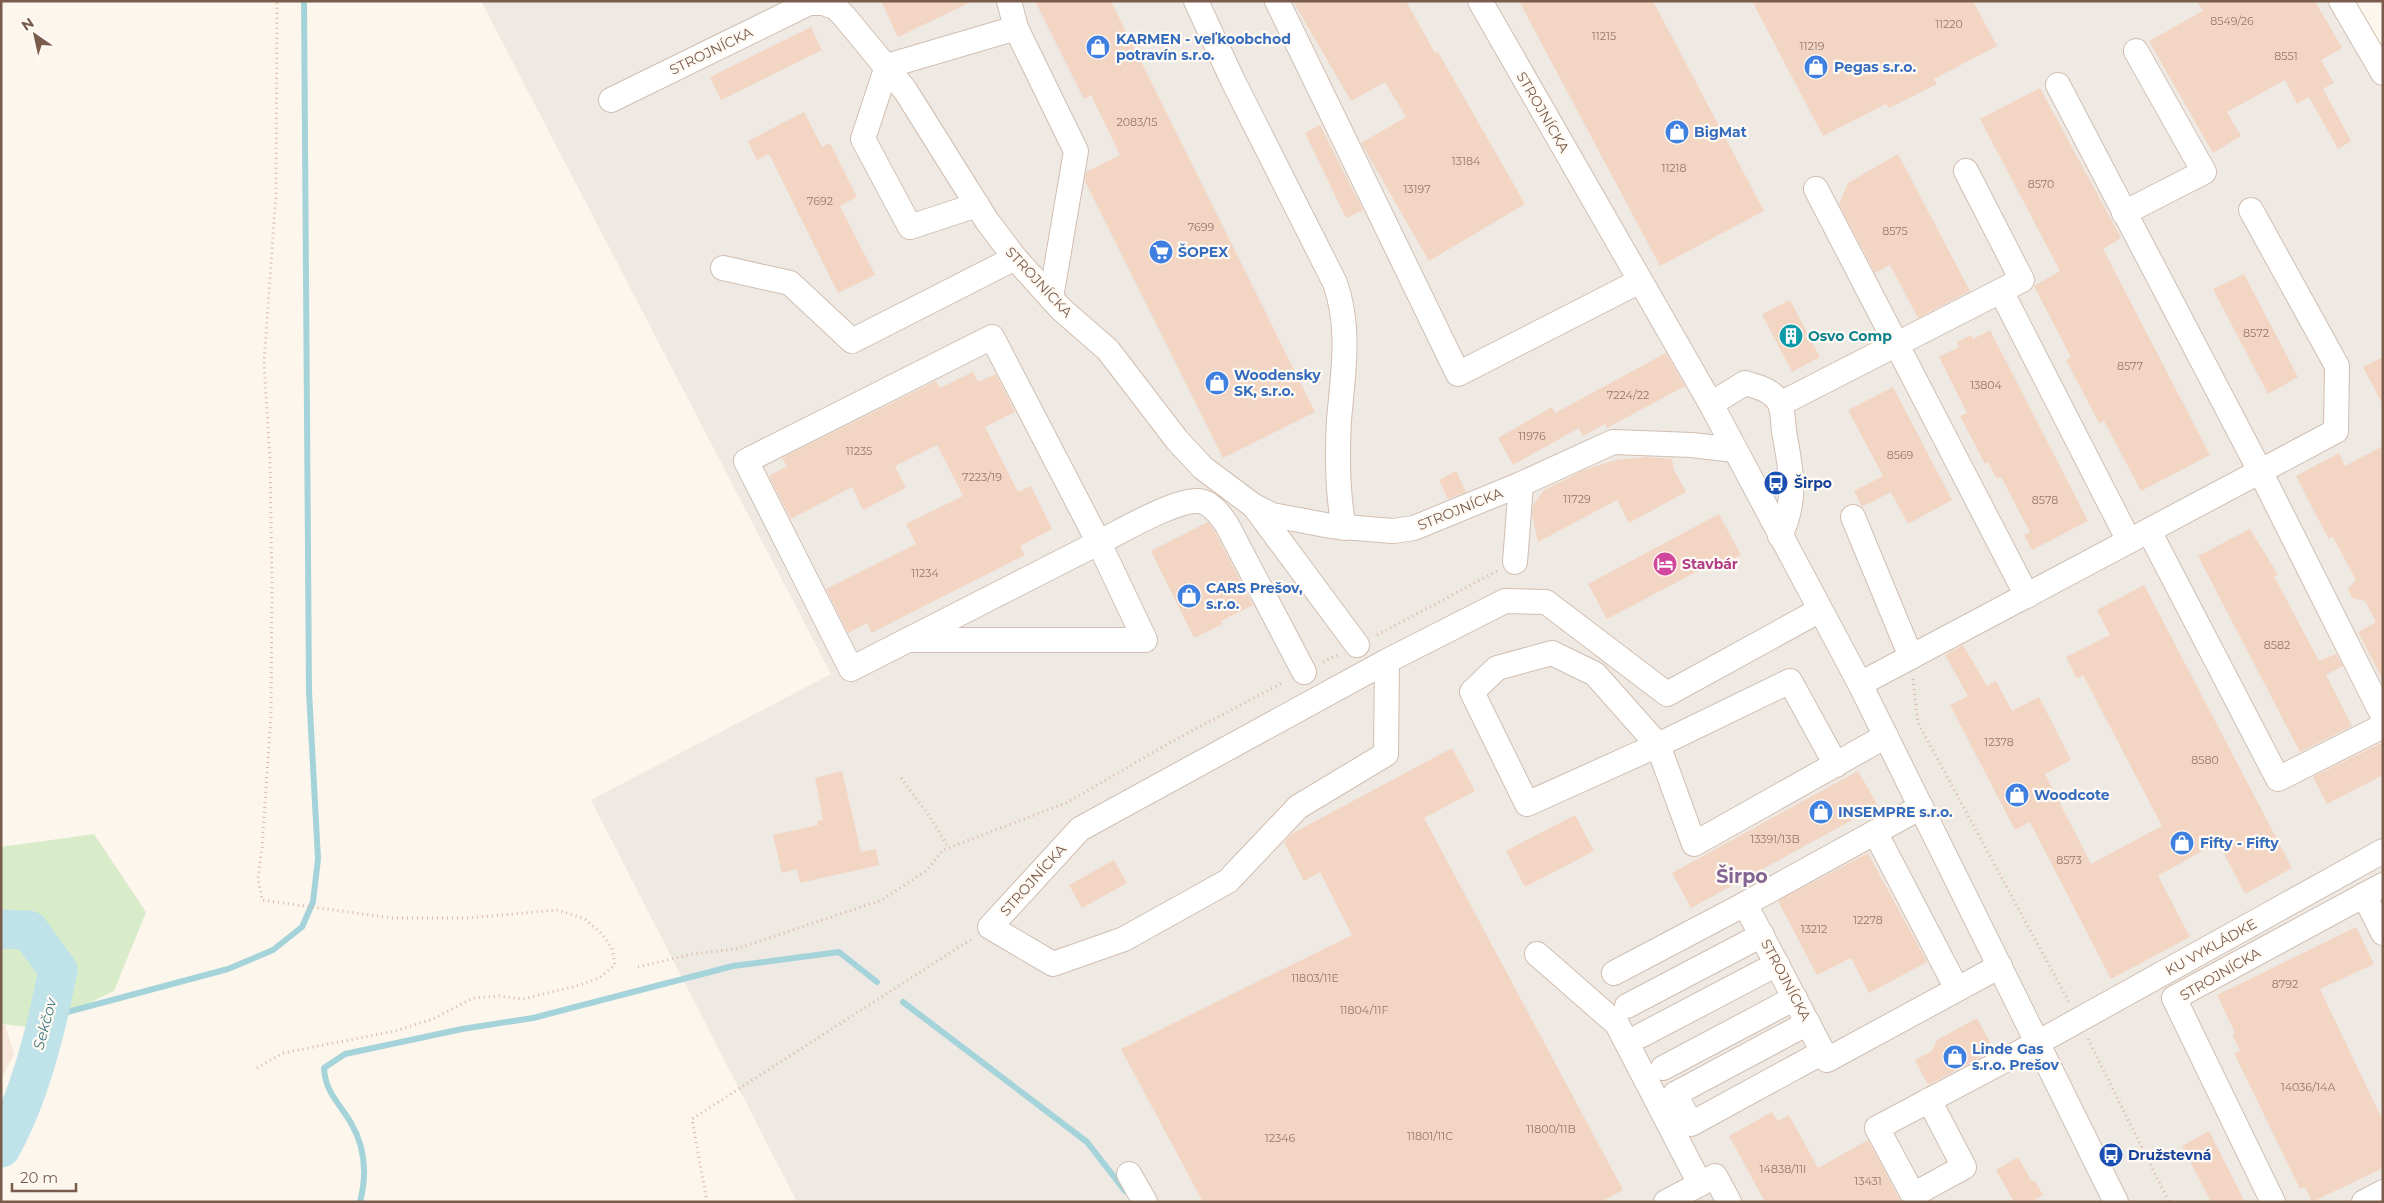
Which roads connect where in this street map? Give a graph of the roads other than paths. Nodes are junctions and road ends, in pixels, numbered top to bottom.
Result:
1 (1009, 1) edge
2 (1196, 1) edge
3 (1277, 1) edge
4 (1480, 1) edge
5 (2341, 1) edge
6 (839, 4) edge
7 (1016, 28) junction
8 (2136, 52) dead end
9 (887, 66) junction
10 (2383, 74) edge
11 (2058, 85) dead end
12 (611, 100) dead end
13 (1966, 172) dead end
14 (1816, 189) dead end
15 (977, 205) junction
16 (2251, 210) dead end
17 (2124, 213) junction
18 (1014, 258) junction
19 (723, 268) dead end
20 (1640, 281) junction
21 (2001, 291) junction
22 (1051, 298) junction
23 (1897, 344) junction
24 (1711, 404) junction
25 (1780, 404) junction
26 (1734, 450) junction
27 (2260, 471) junction
28 (1521, 484) junction
29 (1254, 506) junction
30 (1853, 517) dead end
31 (1344, 528) junction
32 (1780, 536) junction
33 (2139, 536) junction
34 (1099, 543) junction
35 (1515, 562) road end
36 (2027, 596) junction
37 (1820, 610) junction
38 (908, 640) junction
39 (1357, 645) road end
40 (1911, 657) junction
41 (1387, 661) junction
42 (1304, 672) road end
43 (1860, 684) junction
44 (2383, 716) edge
45 (2383, 726) edge
46 (1886, 736) junction
47 (1658, 746) junction
48 (1836, 765) junction
49 (1921, 807) junction
50 (1875, 832) junction
51 (2383, 851) edge
52 (2374, 890) edge
53 (1746, 904) junction
54 (2383, 933) edge
55 (1762, 934) junction
56 (1537, 954) dead end
57 (1777, 964) junction
58 (2000, 966) junction
59 (1614, 973) dead end
60 (1958, 989) junction
61 (1795, 998) junction
62 (1627, 1006) dead end
63 (1808, 1023) junction
64 (1640, 1036) dead end
65 (2039, 1042) junction
66 (1823, 1052) junction
67 (1663, 1068) dead end
68 (1929, 1100) dead end
69 (1129, 1174) dead end
70 (1700, 1184) junction
71 (2383, 1192) edge
72 (1145, 1202) edge
73 (1666, 1202) edge
74 (1729, 1202) edge
75 (2116, 1202) edge
76 (2273, 1202) edge
77 (2364, 1202) edge

1 - 7 street
2 - 31 street
3 - 20 street
4 - 20 street, STROJNÍCKA
5 - 10 street
6 - 9 street, STROJNÍCKA
6 - 12 street, STROJNÍCKA
7 - 9 street
7 - 22 street
8 - 17 street
9 - 15 street, STROJNÍCKA
9 - 15 street
11 - 17 street
13 - 21 street
14 - 23 street
15 - 18 street, STROJNÍCKA
16 - 27 street
17 - 27 street
18 - 19 street
18 - 22 street, STROJNÍCKA
20 - 24 street, STROJNÍCKA
21 - 23 street
21 - 33 street
22 - 29 street, STROJNÍCKA
23 - 25 street
23 - 36 street
24 - 25 street
24 - 26 street, STROJNÍCKA
25 - 32 street
26 - 28 street, STROJNÍCKA
26 - 32 street, STROJNÍCKA
27 - 33 street
27 - 44 street
28 - 31 street, STROJNÍCKA
28 - 35 street, STROJNÍCKA
29 - 31 street, STROJNÍCKA
29 - 39 street
30 - 40 street
32 - 37 street, STROJNÍCKA
33 - 36 street
33 - 45 street
34 - 38 street
34 - 38 street
34 - 38 street
34 - 42 street
36 - 40 street
37 - 41 street, STROJNÍCKA
37 - 43 street, STROJNÍCKA
40 - 43 street
41 - 41 street, STROJNÍCKA
43 - 46 street, STROJNÍCKA
46 - 48 street
46 - 49 street, STROJNÍCKA
47 - 47 street
47 - 48 street
47 - 48 street
49 - 50 street
49 - 58 street, STROJNÍCKA
50 - 53 street
50 - 60 street
51 - 65 street, KU VYKLÁDKE
52 - 54 street
52 - 76 street, STROJNÍCKA
53 - 55 street, STROJNÍCKA
53 - 59 street
55 - 57 street, STROJNÍCKA
55 - 62 street
56 - 70 street
57 - 61 street, STROJNÍCKA
57 - 64 street
58 - 60 street
58 - 65 street, STROJNÍCKA
60 - 66 street
61 - 63 street, STROJNÍCKA
61 - 67 street
63 - 66 street, STROJNÍCKA
63 - 66 street
65 - 68 street, KU VYKLÁDKE
65 - 75 street, STROJNÍCKA
69 - 72 street
70 - 73 street
70 - 74 street
71 - 77 street

